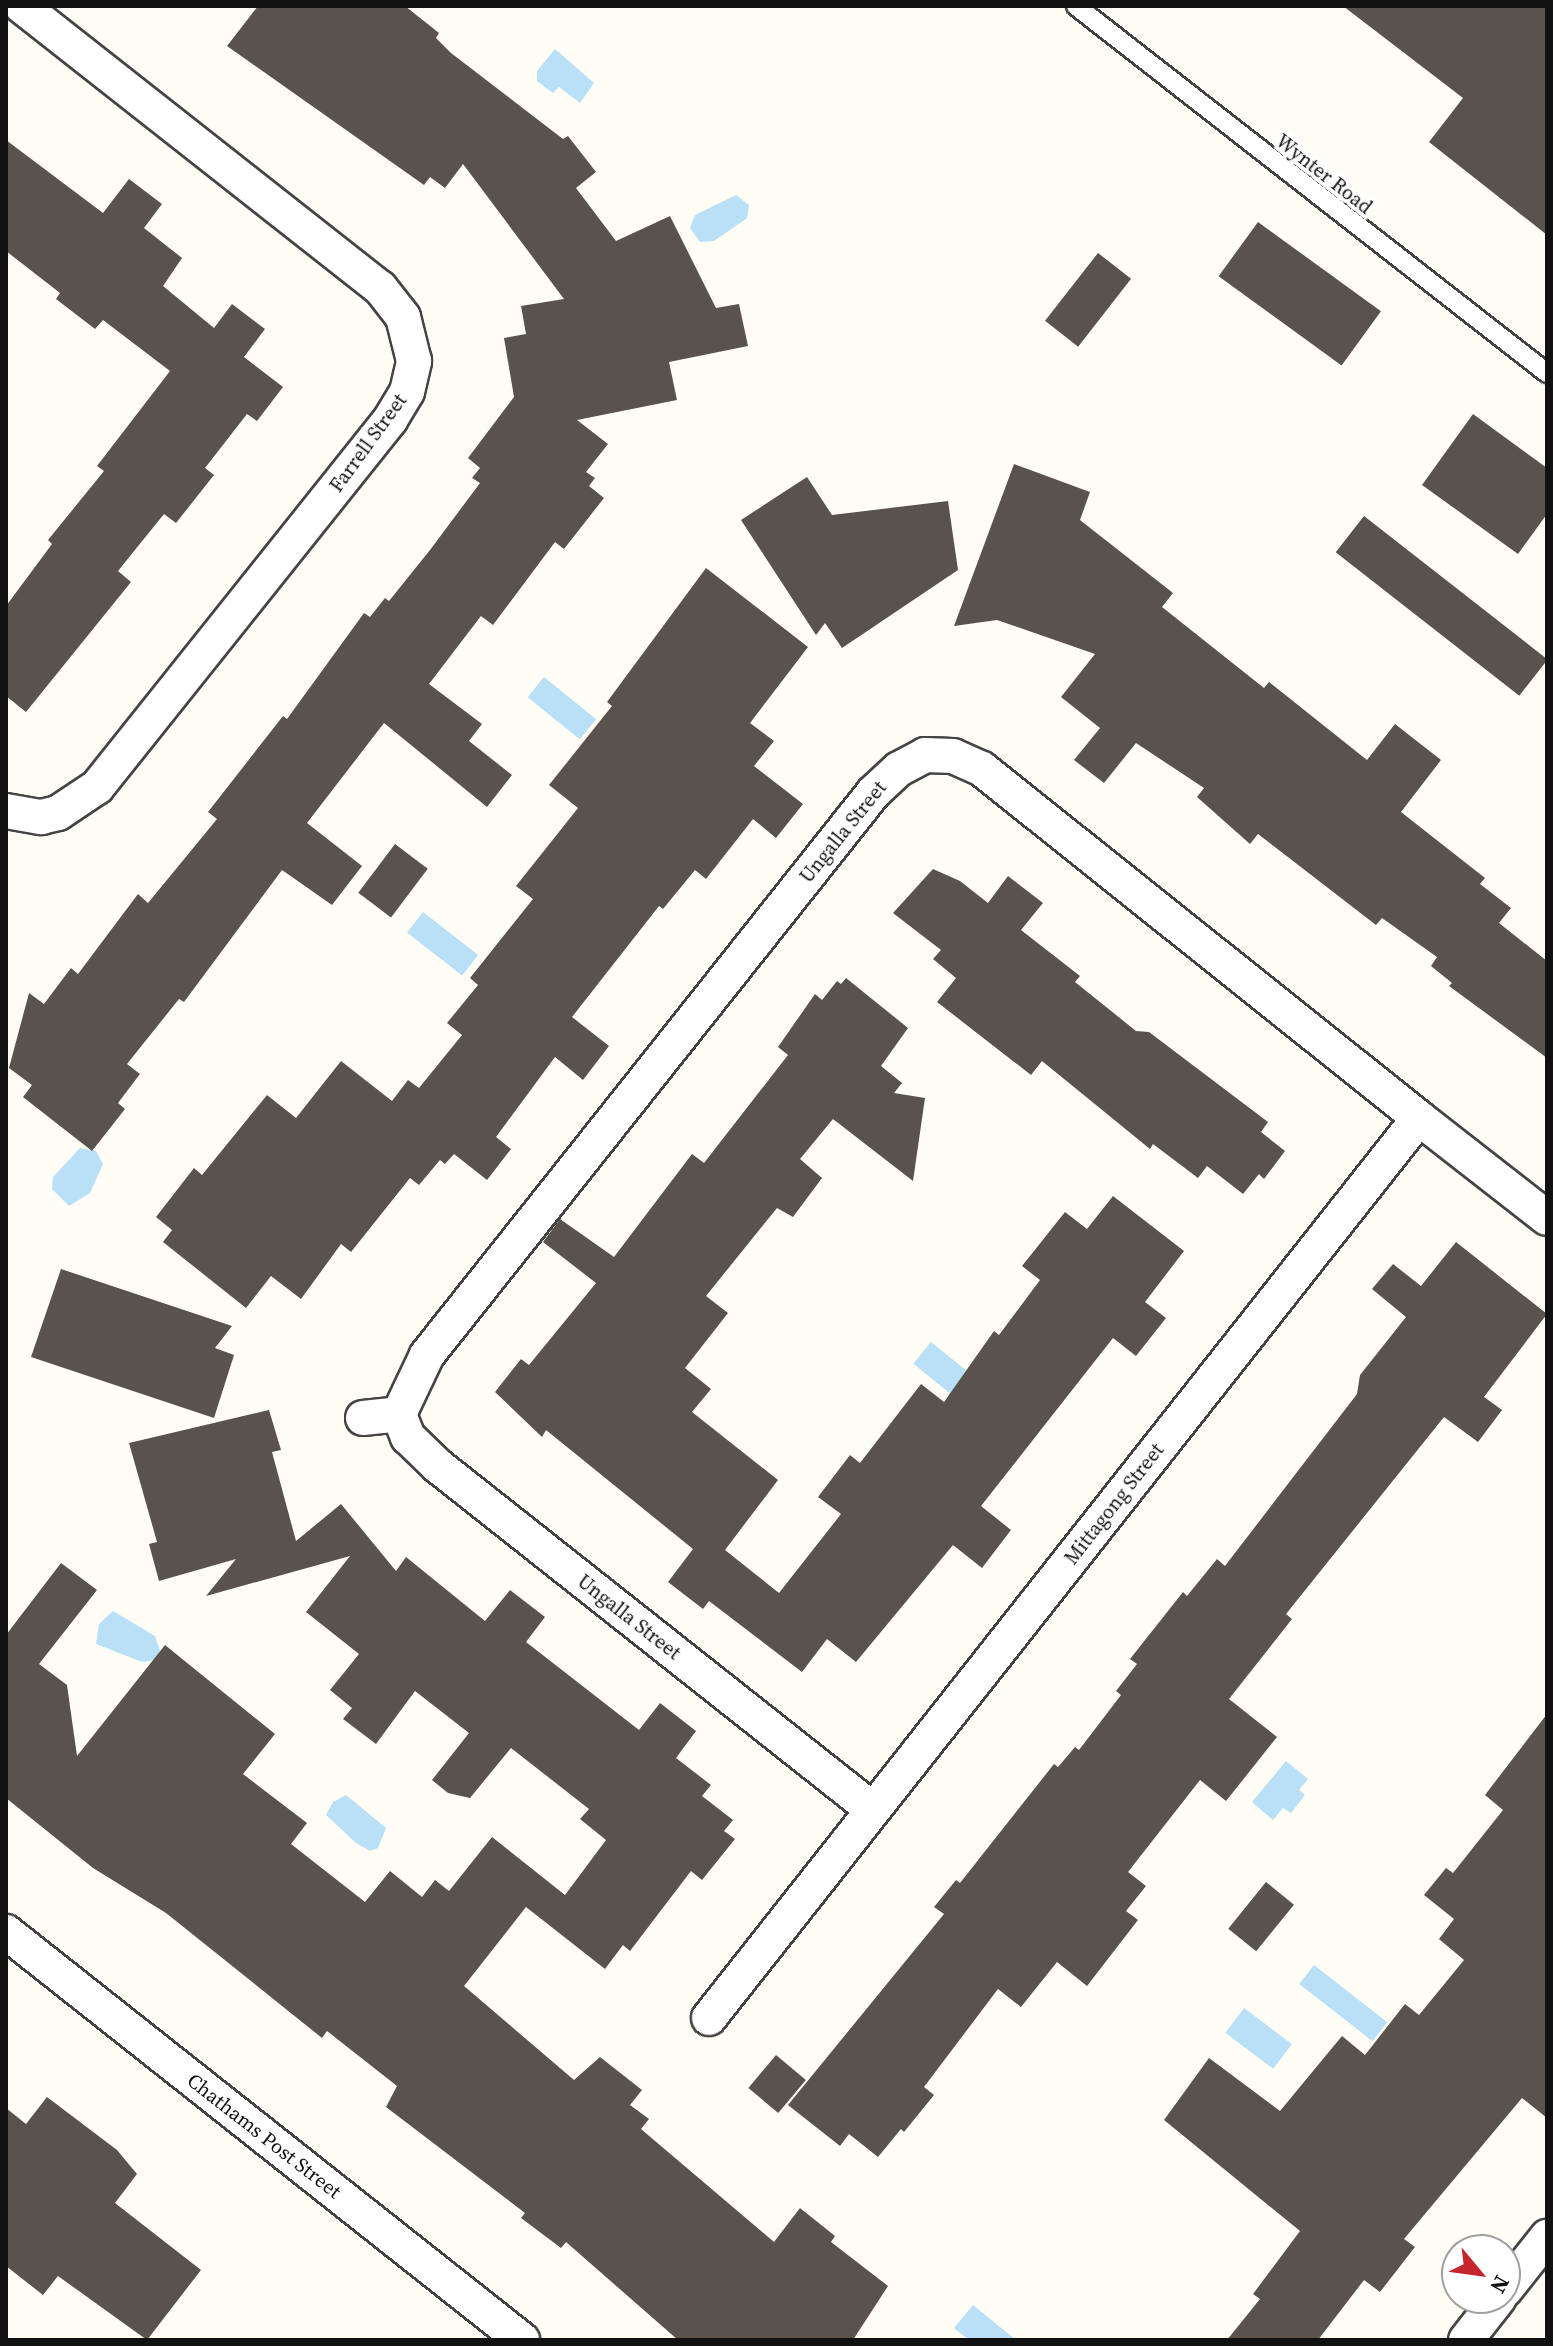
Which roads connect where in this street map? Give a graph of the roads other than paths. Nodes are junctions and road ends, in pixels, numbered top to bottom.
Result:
1 (22, 6) edge
2 (1076, 6) edge
3 (1547, 373) edge
4 (6, 811) edge
5 (1419, 1118) junction
6 (1547, 1218) edge
7 (399, 1414) junction
8 (363, 1418) dead end
9 (872, 1809) junction
10 (6, 1932) edge
11 (709, 2018) dead end
12 (1547, 2237) edge
13 (1521, 2270) edge
14 (1486, 2314) edge
15 (522, 2340) edge
16 (1466, 2340) edge

1 - 4 street, Farrell Street
2 - 3 lane, Wynter Road
5 - 6 street
5 - 7 street, Ungalla Street
5 - 9 street, Mittagong Street
7 - 8 street
7 - 9 street, Ungalla Street
9 - 11 street, Mittagong Street
10 - 15 street, Chathams Post Street
12 - 13 street
14 - 16 street

